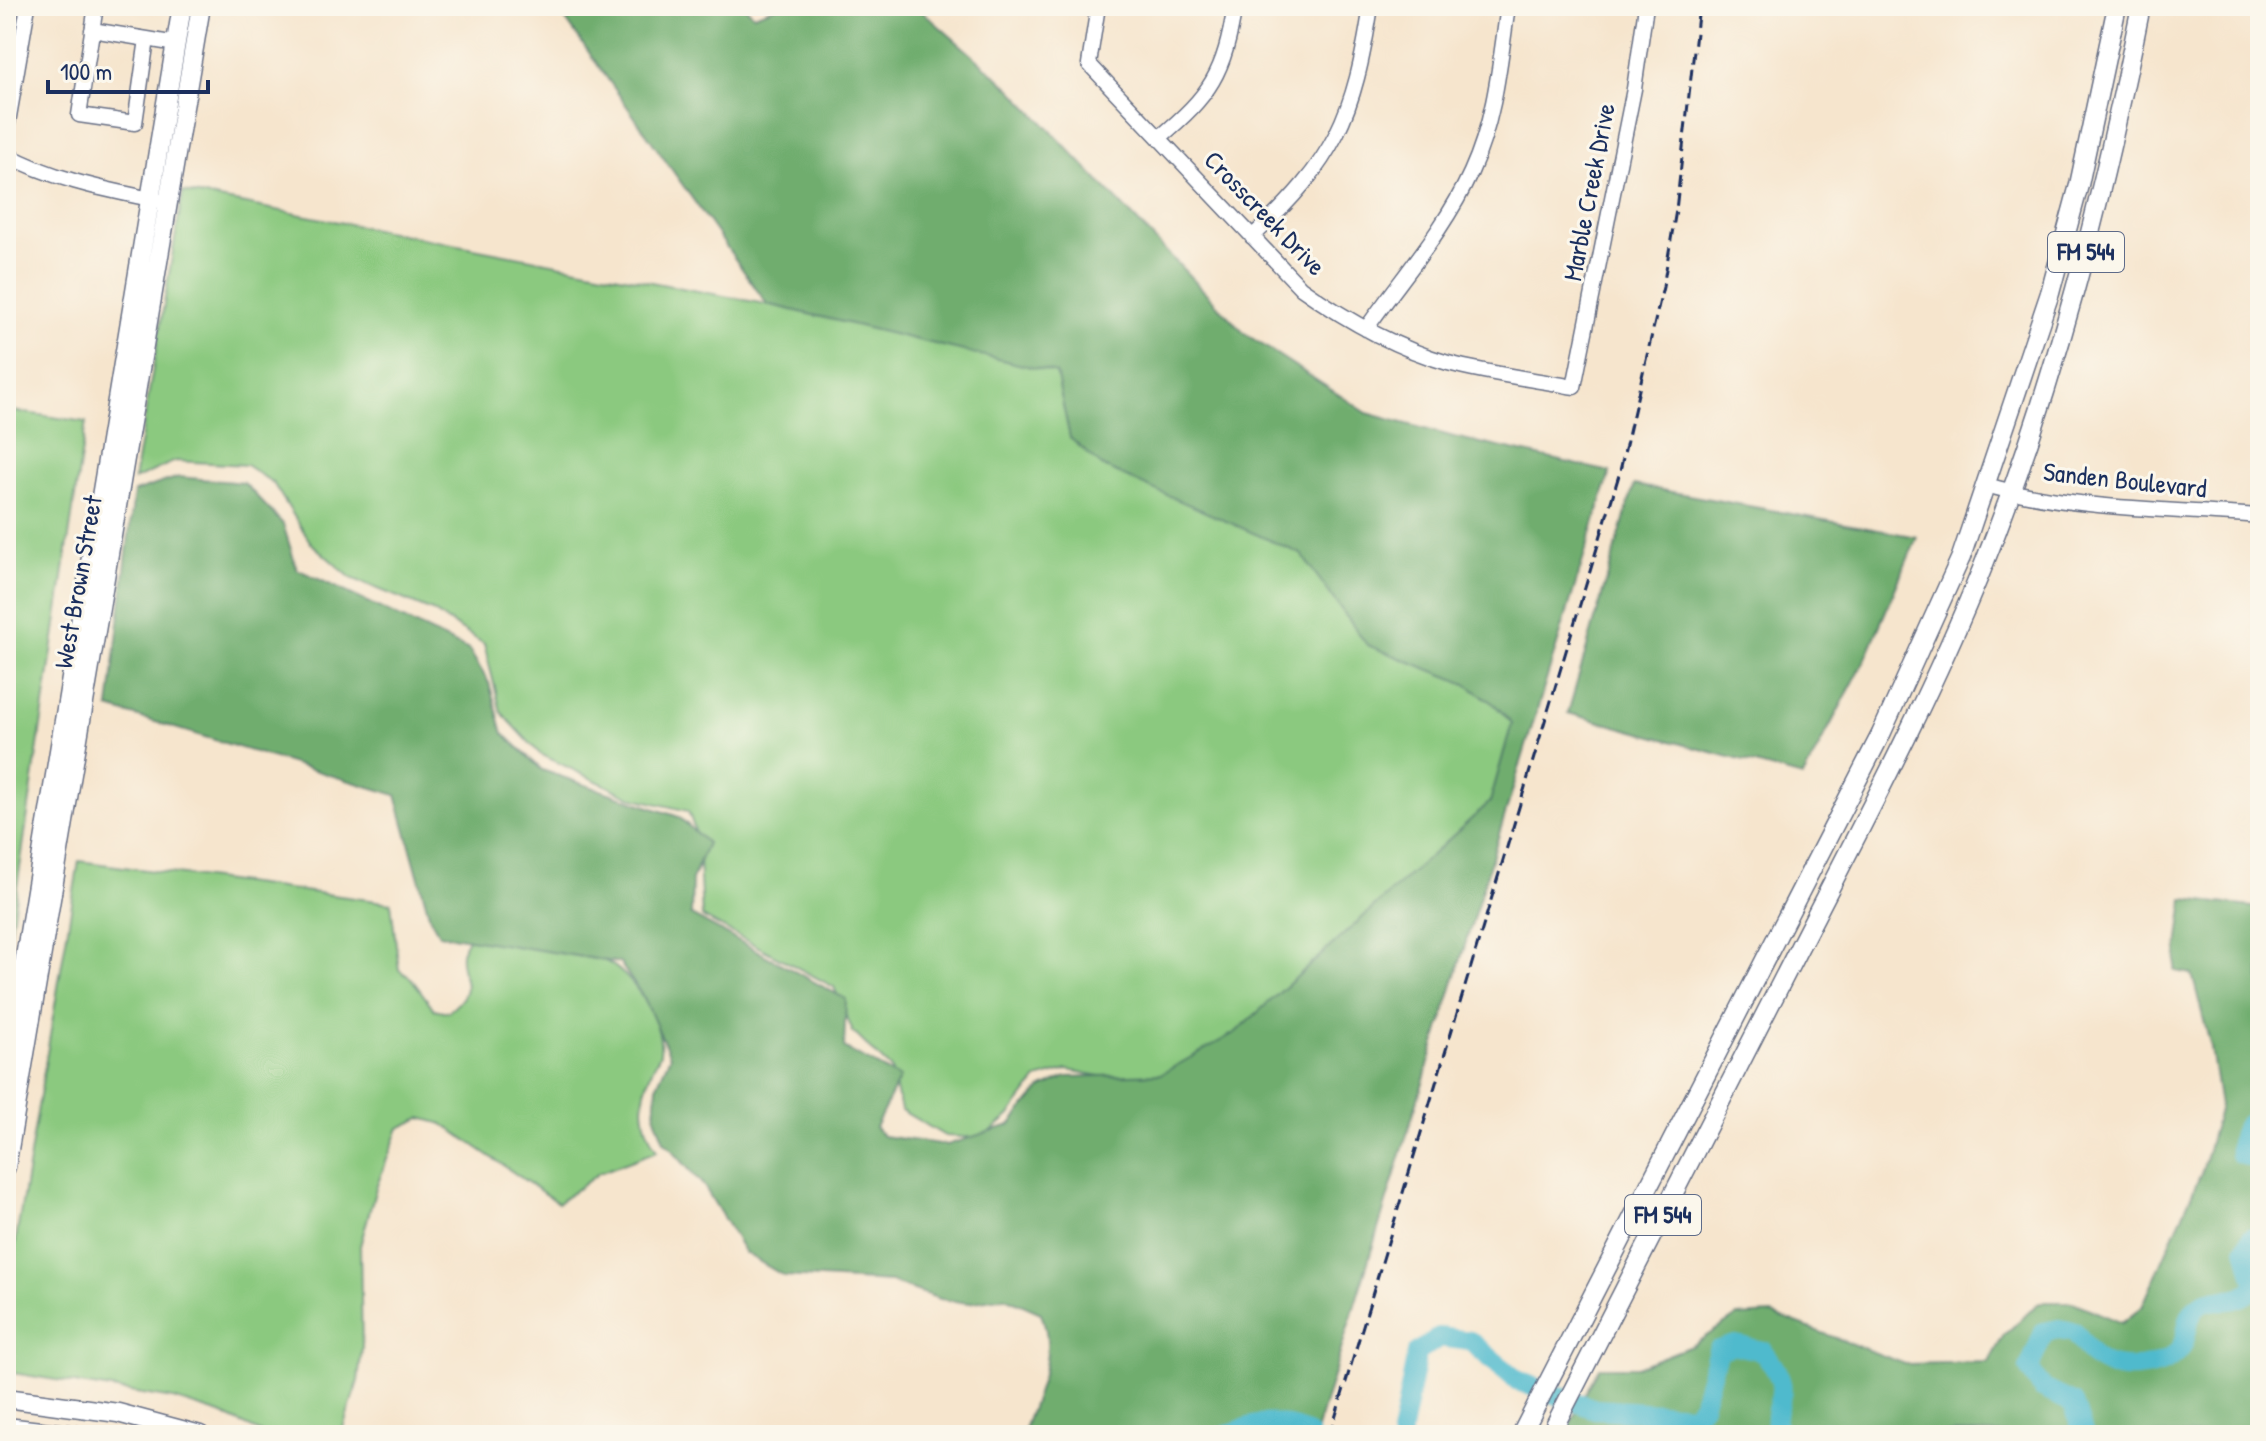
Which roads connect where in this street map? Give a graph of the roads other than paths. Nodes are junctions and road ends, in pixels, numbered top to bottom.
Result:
1 (28, 6) edge
2 (96, 6) edge
3 (182, 6) edge
4 (201, 6) edge
5 (1098, 6) edge
6 (1235, 6) edge
7 (1371, 6) edge
8 (1508, 6) edge
9 (1646, 6) edge
10 (2117, 6) edge
11 (2141, 6) edge
12 (92, 30) junction
13 (147, 39) junction
14 (176, 44) junction
15 (2104, 69) junction
16 (2128, 72) junction
17 (6, 134) edge
18 (1159, 138) junction
19 (6, 154) edge
20 (160, 201) junction
21 (1252, 237) junction
22 (1366, 329) junction
23 (1574, 387) joint
24 (1986, 485) junction
25 (2010, 492) junction
26 (2260, 516) edge
27 (1754, 982) junction
28 (1776, 994) junction
29 (6, 1072) edge
30 (6, 1167) edge
31 (6, 1398) edge
32 (6, 1427) edge
33 (1552, 1431) edge
34 (75, 1435) edge
35 (200, 1435) edge
36 (1521, 1435) edge

1 - 17 street
2 - 12 street
3 - 14 main road, West Brown Street
4 - 20 main road, West Brown Street
5 - 18 street, Crosscreek Drive
6 - 18 street
7 - 21 street
8 - 22 street
9 - 23 street, Marble Creek Drive
10 - 15 main road, FM 544 / FM 544
11 - 16 main road, FM 544 / FM 544
12 - 13 street
12 - 13 street
13 - 14 street
14 - 20 main road, West Brown Street
15 - 16 main road
15 - 24 main road, FM 544 / FM 544
16 - 25 main road, FM 544 / FM 544
18 - 21 street, Crosscreek Drive
19 - 20 street
20 - 29 main road, West Brown Street
20 - 30 main road, West Brown Street
21 - 22 street, Crosscreek Drive
22 - 23 street, Crosscreek Drive
24 - 25 street, Sanden Boulevard
24 - 27 main road, FM 544 / FM 544
25 - 26 street, Sanden Boulevard
25 - 28 main road, FM 544 / FM 544
27 - 28 main road
27 - 36 main road, FM 544 / FM 544
28 - 33 main road, FM 544 / FM 544
31 - 35 main road
32 - 34 main road

